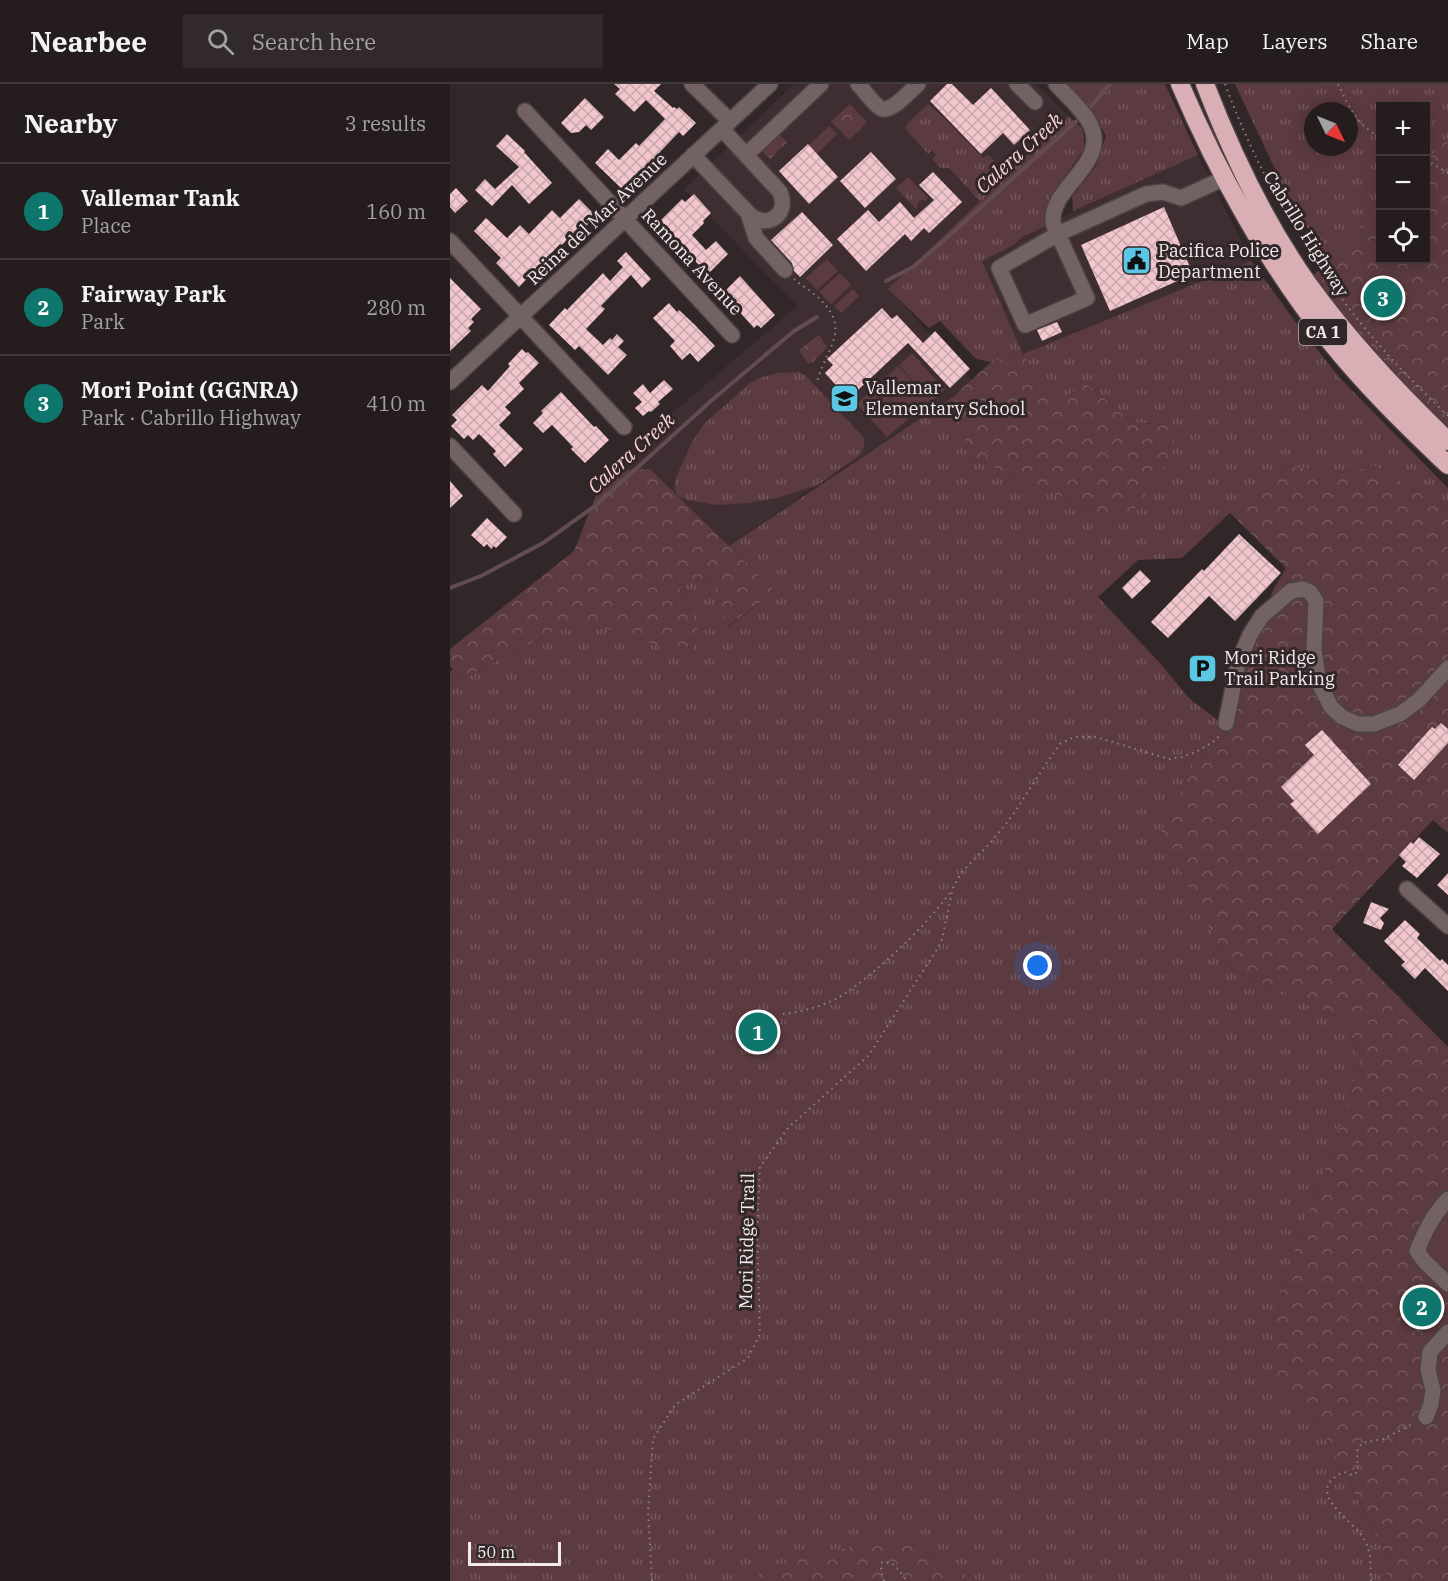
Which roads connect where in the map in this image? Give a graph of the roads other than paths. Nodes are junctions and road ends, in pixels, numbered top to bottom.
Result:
1 (692, 84) edge
2 (770, 84) edge
3 (821, 84) edge
4 (858, 84) edge
5 (918, 84) edge
6 (1017, 84) edge
7 (1056, 84) edge
8 (1180, 84) edge
9 (1205, 84) edge
10 (1035, 102) dead end
11 (525, 111) dead end
12 (726, 125) junction
13 (746, 155) junction
14 (693, 156) junction
15 (1225, 178) junction
16 (748, 213) junction
17 (625, 219) junction
18 (1058, 234) junction
19 (450, 241) edge
20 (785, 270) road end
21 (520, 317) junction
22 (732, 335) dead end
23 (450, 382) edge
24 (624, 427) dead end
25 (1448, 441) edge
26 (450, 446) edge
27 (1448, 465) edge
28 (514, 514) dead end
29 (1448, 668) edge
30 (1226, 723) road end
31 (1407, 889) dead end
32 (1448, 926) edge
33 (1448, 1199) edge
34 (1448, 1284) edge
35 (1448, 1332) edge
36 (1426, 1417) road end

1 - 12 street
2 - 12 street, Reina del Mar Avenue
3 - 13 street
4 - 5 street
6 - 10 street
7 - 18 street
8 - 15 highway, CA 1
9 - 25 highway, Cabrillo Highway / CA 1
11 - 17 street, Ramona Avenue
12 - 13 street
12 - 14 street, Reina del Mar Avenue
13 - 16 street
14 - 16 street
14 - 17 street, Reina del Mar Avenue
15 - 18 street
15 - 27 highway, CA 1
16 - 20 street
17 - 21 street, Reina del Mar Avenue
17 - 22 street, Ramona Avenue
18 - 18 street
19 - 21 street
21 - 23 street, Reina del Mar Avenue
21 - 24 street
26 - 28 street
29 - 30 street
31 - 32 street
33 - 34 street
35 - 36 street

